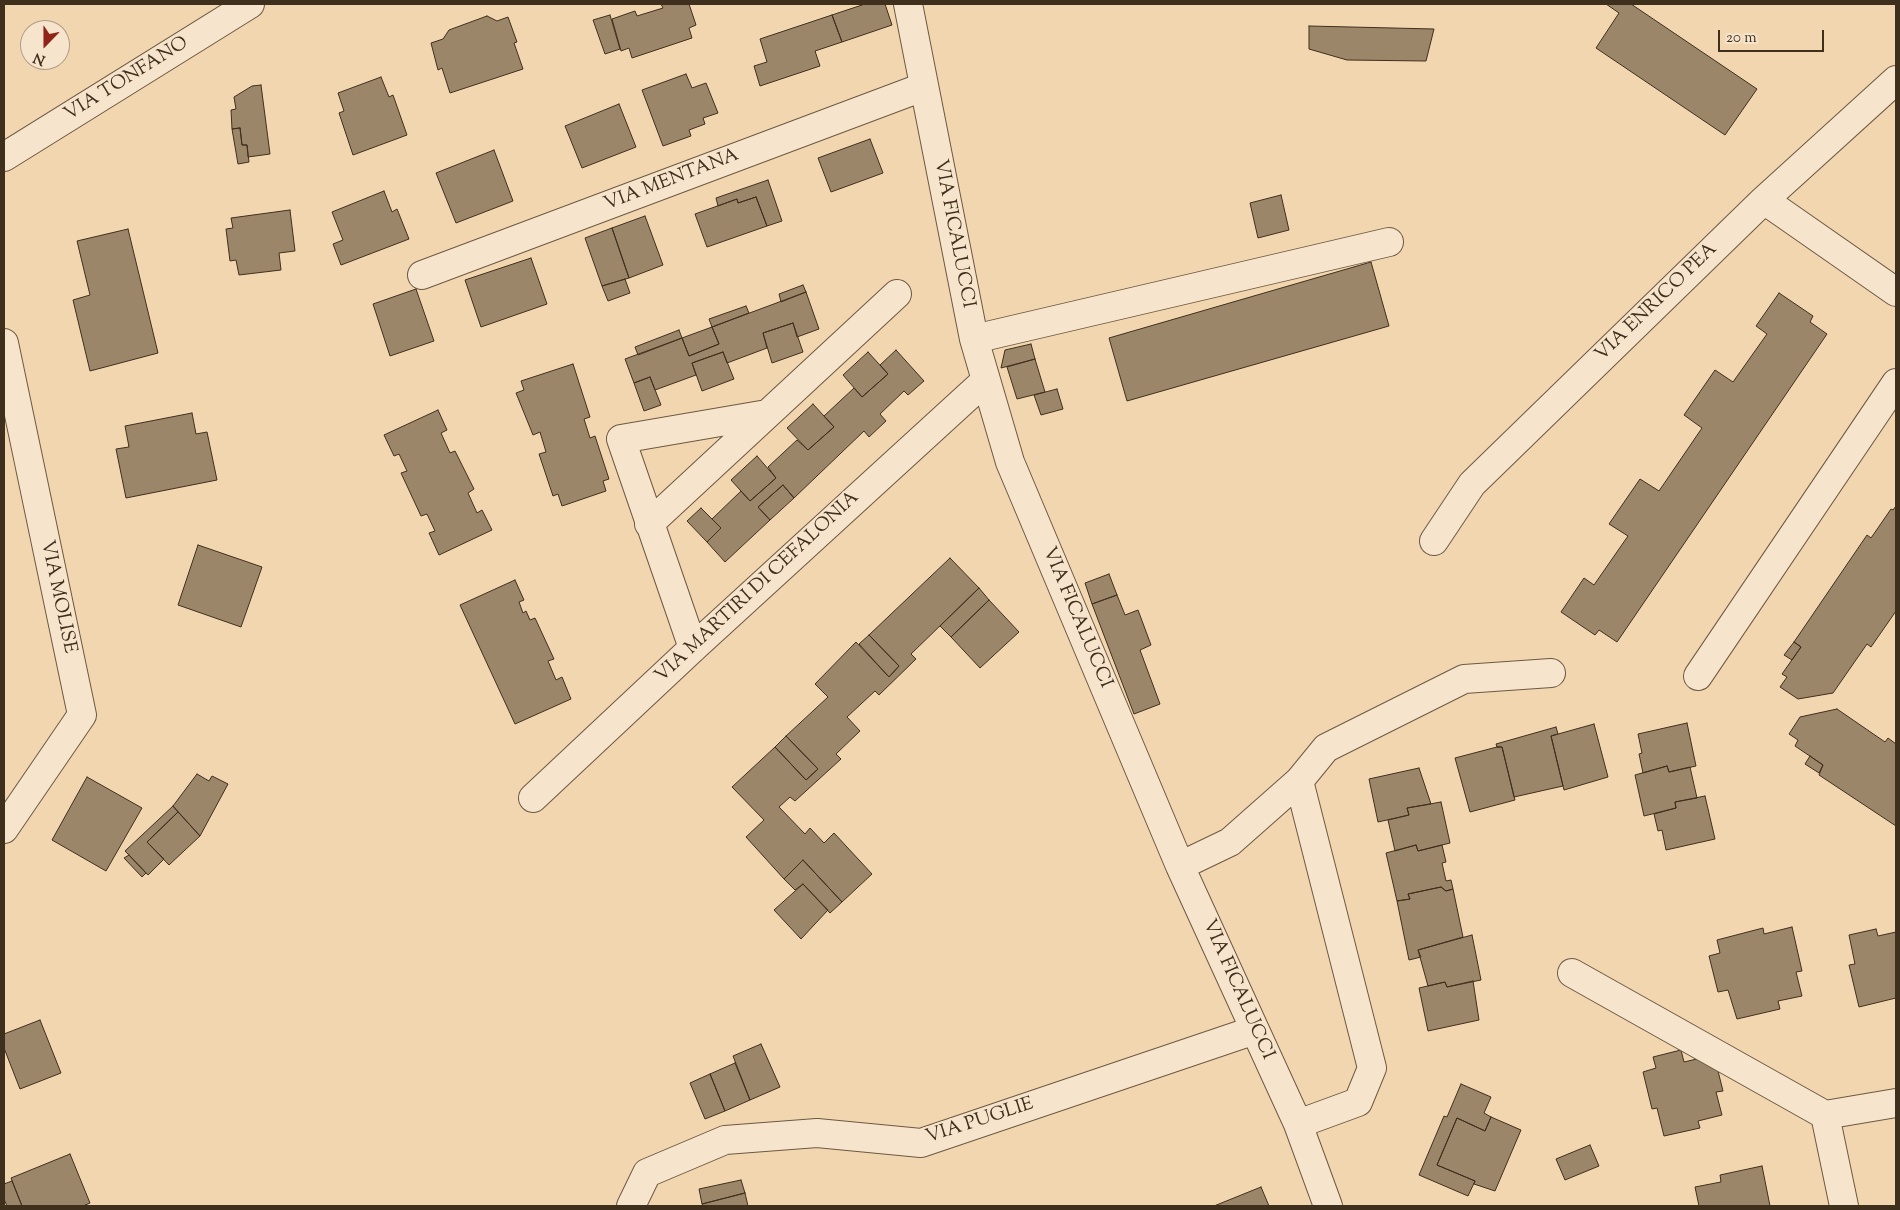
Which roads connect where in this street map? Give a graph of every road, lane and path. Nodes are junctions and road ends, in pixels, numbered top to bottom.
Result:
1 (250, 4) edge
2 (908, 4) edge
3 (1896, 80) edge
4 (923, 87) junction
5 (4, 157) edge
6 (1764, 200) junction
7 (1389, 242) dead end
8 (422, 275) dead end
9 (1896, 292) edge
10 (898, 294) dead end
11 (974, 339) junction
12 (4, 343) edge
13 (985, 381) junction
14 (1896, 383) edge
15 (767, 414) junction
16 (649, 524) junction
17 (1434, 541) dead end
18 (693, 648) junction
19 (1551, 673) dead end
20 (1698, 676) dead end
21 (1299, 781) junction
22 (533, 798) dead end
23 (4, 829) edge
24 (1180, 866) junction
25 (1572, 973) dead end
26 (1255, 1030) junction
27 (1896, 1103) edge
28 (1825, 1115) junction
29 (1298, 1124) junction
30 (631, 1206) edge
31 (1328, 1206) edge
32 (1844, 1206) edge

1 - 5 street, VIA TONFANO
2 - 4 street, VIA FICALUCCI
3 - 6 street, VIA ENRICO PEA
4 - 8 street, VIA MENTANA
4 - 11 street, VIA FICALUCCI
6 - 9 street
6 - 17 street, VIA ENRICO PEA
7 - 11 street
10 - 15 street
11 - 13 street, VIA FICALUCCI
12 - 23 street, VIA MOLISE
13 - 18 street, VIA MARTIRI DI CEFALONIA
13 - 24 street, VIA FICALUCCI
14 - 20 street
15 - 16 street
15 - 16 street
16 - 18 street
18 - 22 street, VIA MARTIRI DI CEFALONIA
19 - 21 street
21 - 24 street
21 - 29 street
24 - 26 street, VIA FICALUCCI
25 - 28 street
26 - 29 street, VIA FICALUCCI
26 - 30 street, VIA PUGLIE
27 - 28 street
28 - 32 street
29 - 31 street, VIA FICALUCCI

